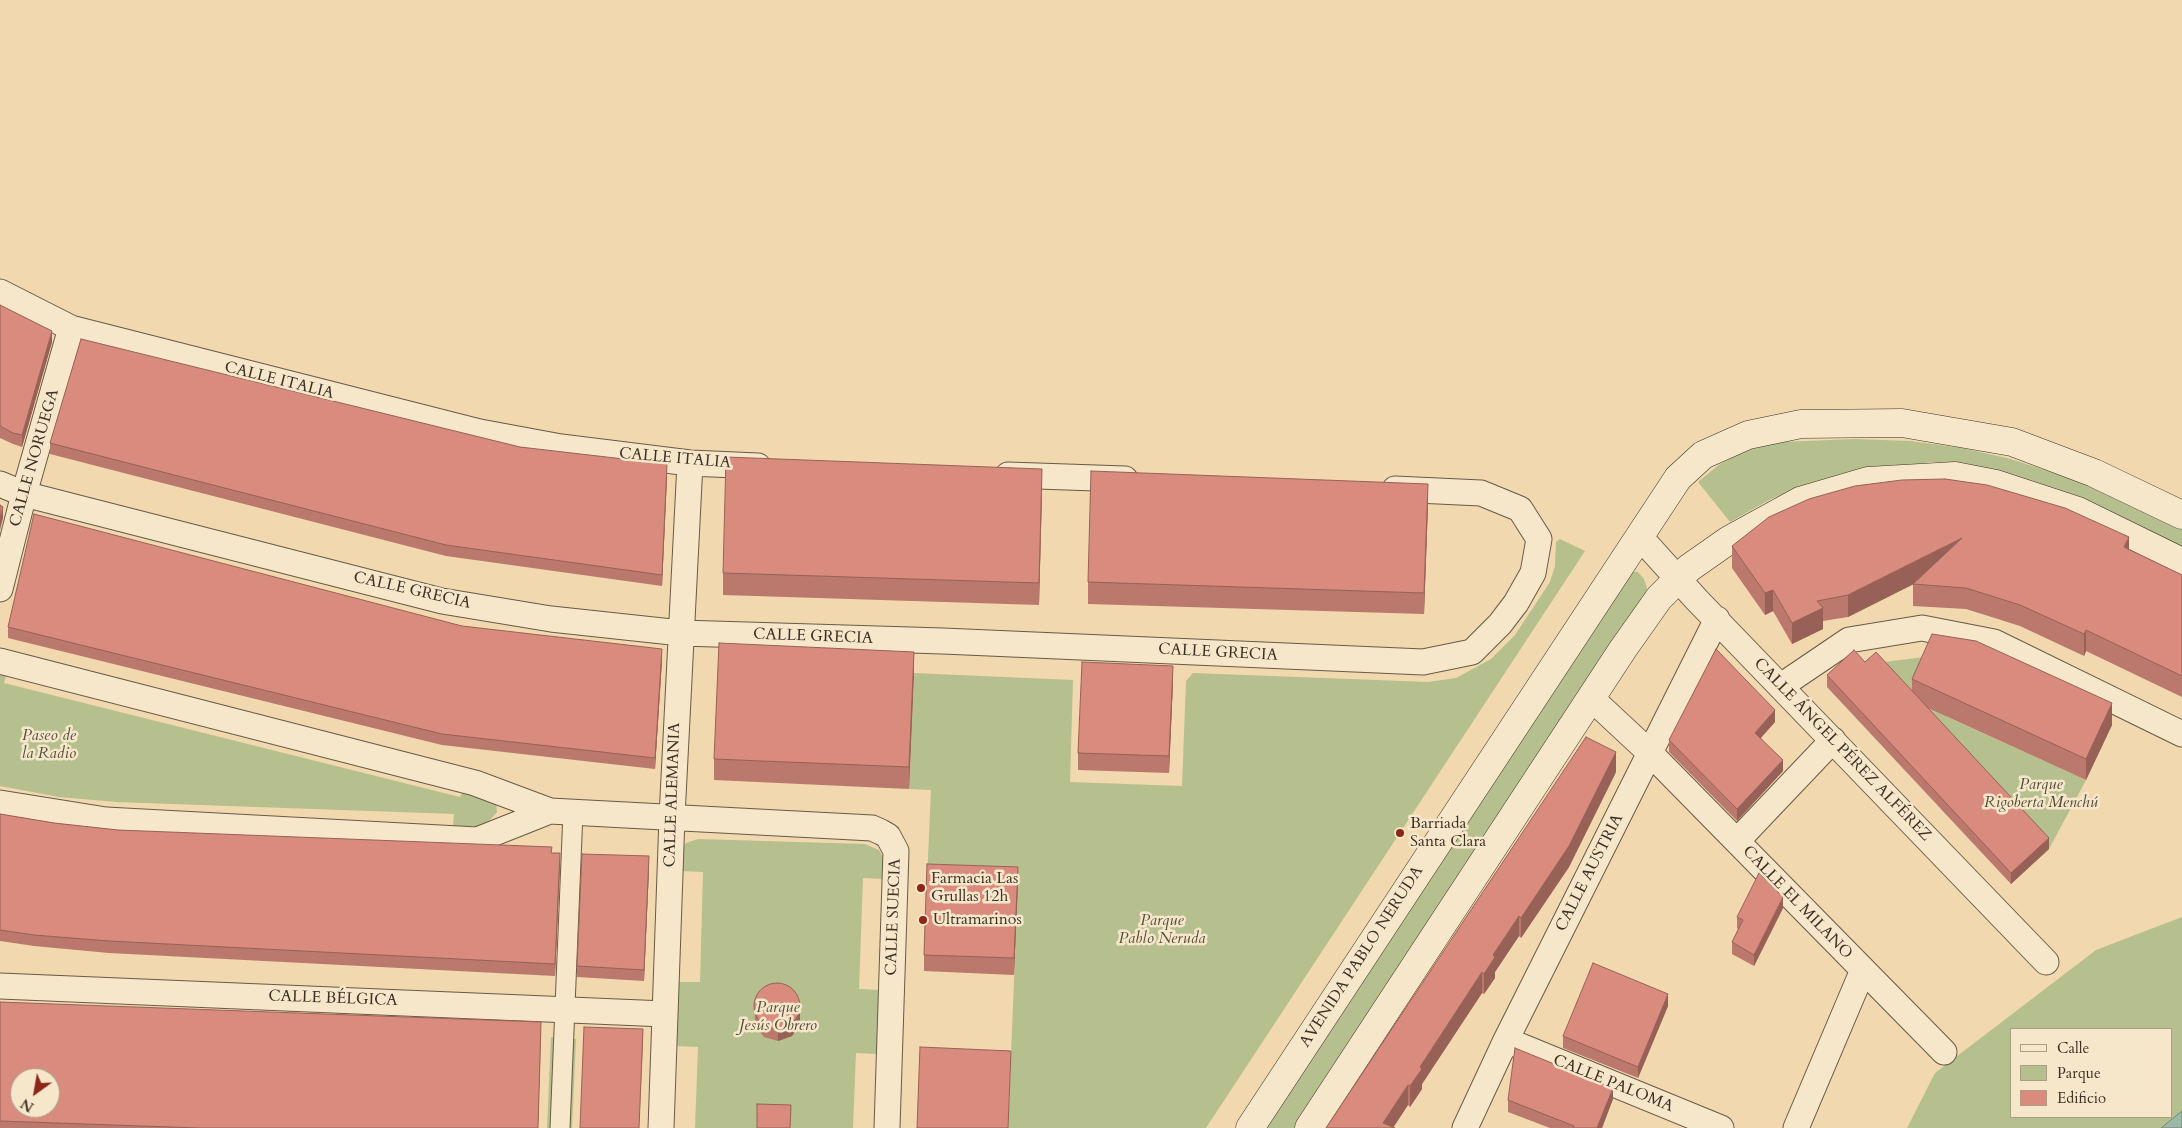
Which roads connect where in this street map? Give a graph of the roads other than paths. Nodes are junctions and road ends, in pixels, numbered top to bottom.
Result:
1 (0, 292) edge
2 (71, 328) junction
3 (690, 463) junction
4 (779, 466) edge
5 (986, 474) edge
6 (1144, 480) edge
7 (0, 484) edge
8 (1372, 488) edge
9 (24, 494) junction
10 (2182, 515) edge
11 (1640, 537) junction
12 (2182, 562) edge
13 (1678, 579) junction
14 (0, 589) edge
15 (1717, 619) junction
16 (681, 634) junction
17 (0, 661) edge
18 (1781, 686) junction
19 (1591, 698) junction
20 (2182, 734) edge
21 (1833, 740) junction
22 (1650, 753) junction
23 (499, 791) junction
24 (0, 803) edge
25 (561, 811) junction
26 (672, 817) junction
27 (500, 830) junction
28 (1737, 841) junction
29 (2046, 962) dead end
30 (1863, 970) junction
31 (0, 986) edge
32 (565, 1009) junction
33 (665, 1014) junction
34 (1506, 1040) junction
35 (1944, 1052) dead end
36 (560, 1128) edge
37 (661, 1128) edge
38 (887, 1128) edge
39 (1250, 1128) edge
40 (1308, 1128) edge
41 (1465, 1128) edge
42 (1721, 1128) edge
43 (1796, 1128) edge

1 - 2 street, CALLE ITALIA
2 - 3 street, CALLE ITALIA
2 - 9 street, CALLE NORUEGA
3 - 4 street, CALLE ITALIA
3 - 16 street, CALLE ALEMANIA
5 - 6 street
7 - 9 street, CALLE GRECIA
8 - 16 street, CALLE GRECIA
9 - 14 street, CALLE NORUEGA
9 - 16 street, CALLE GRECIA
10 - 11 main road, AVENIDA PABLO NERUDA
11 - 13 street, CALLE ÁNGEL PÉREZ ALFÉREZ
11 - 39 main road, AVENIDA PABLO NERUDA
12 - 13 main road
13 - 15 street, CALLE ÁNGEL PÉREZ ALFÉREZ
13 - 19 main road
15 - 18 street, CALLE ÁNGEL PÉREZ ALFÉREZ
15 - 22 street, CALLE AUSTRIA
16 - 26 street, CALLE ALEMANIA
17 - 23 street
18 - 20 street
18 - 21 street, CALLE ÁNGEL PÉREZ ALFÉREZ
19 - 22 street, CALLE EL MILANO
19 - 40 main road
21 - 28 street
21 - 29 street, CALLE ÁNGEL PÉREZ ALFÉREZ
22 - 28 street, CALLE EL MILANO
22 - 34 street, CALLE AUSTRIA
23 - 25 street
23 - 27 street
24 - 27 street
25 - 26 street
25 - 27 street
25 - 32 street
26 - 33 street, CALLE ALEMANIA
26 - 38 street, CALLE SUECIA
28 - 30 street, CALLE EL MILANO
30 - 35 street, CALLE EL MILANO
30 - 43 street
31 - 32 street, CALLE BÉLGICA
32 - 33 street, CALLE BÉLGICA
32 - 36 street
33 - 37 street, CALLE ALEMANIA
34 - 41 street, CALLE AUSTRIA
34 - 42 street, CALLE PALOMA

